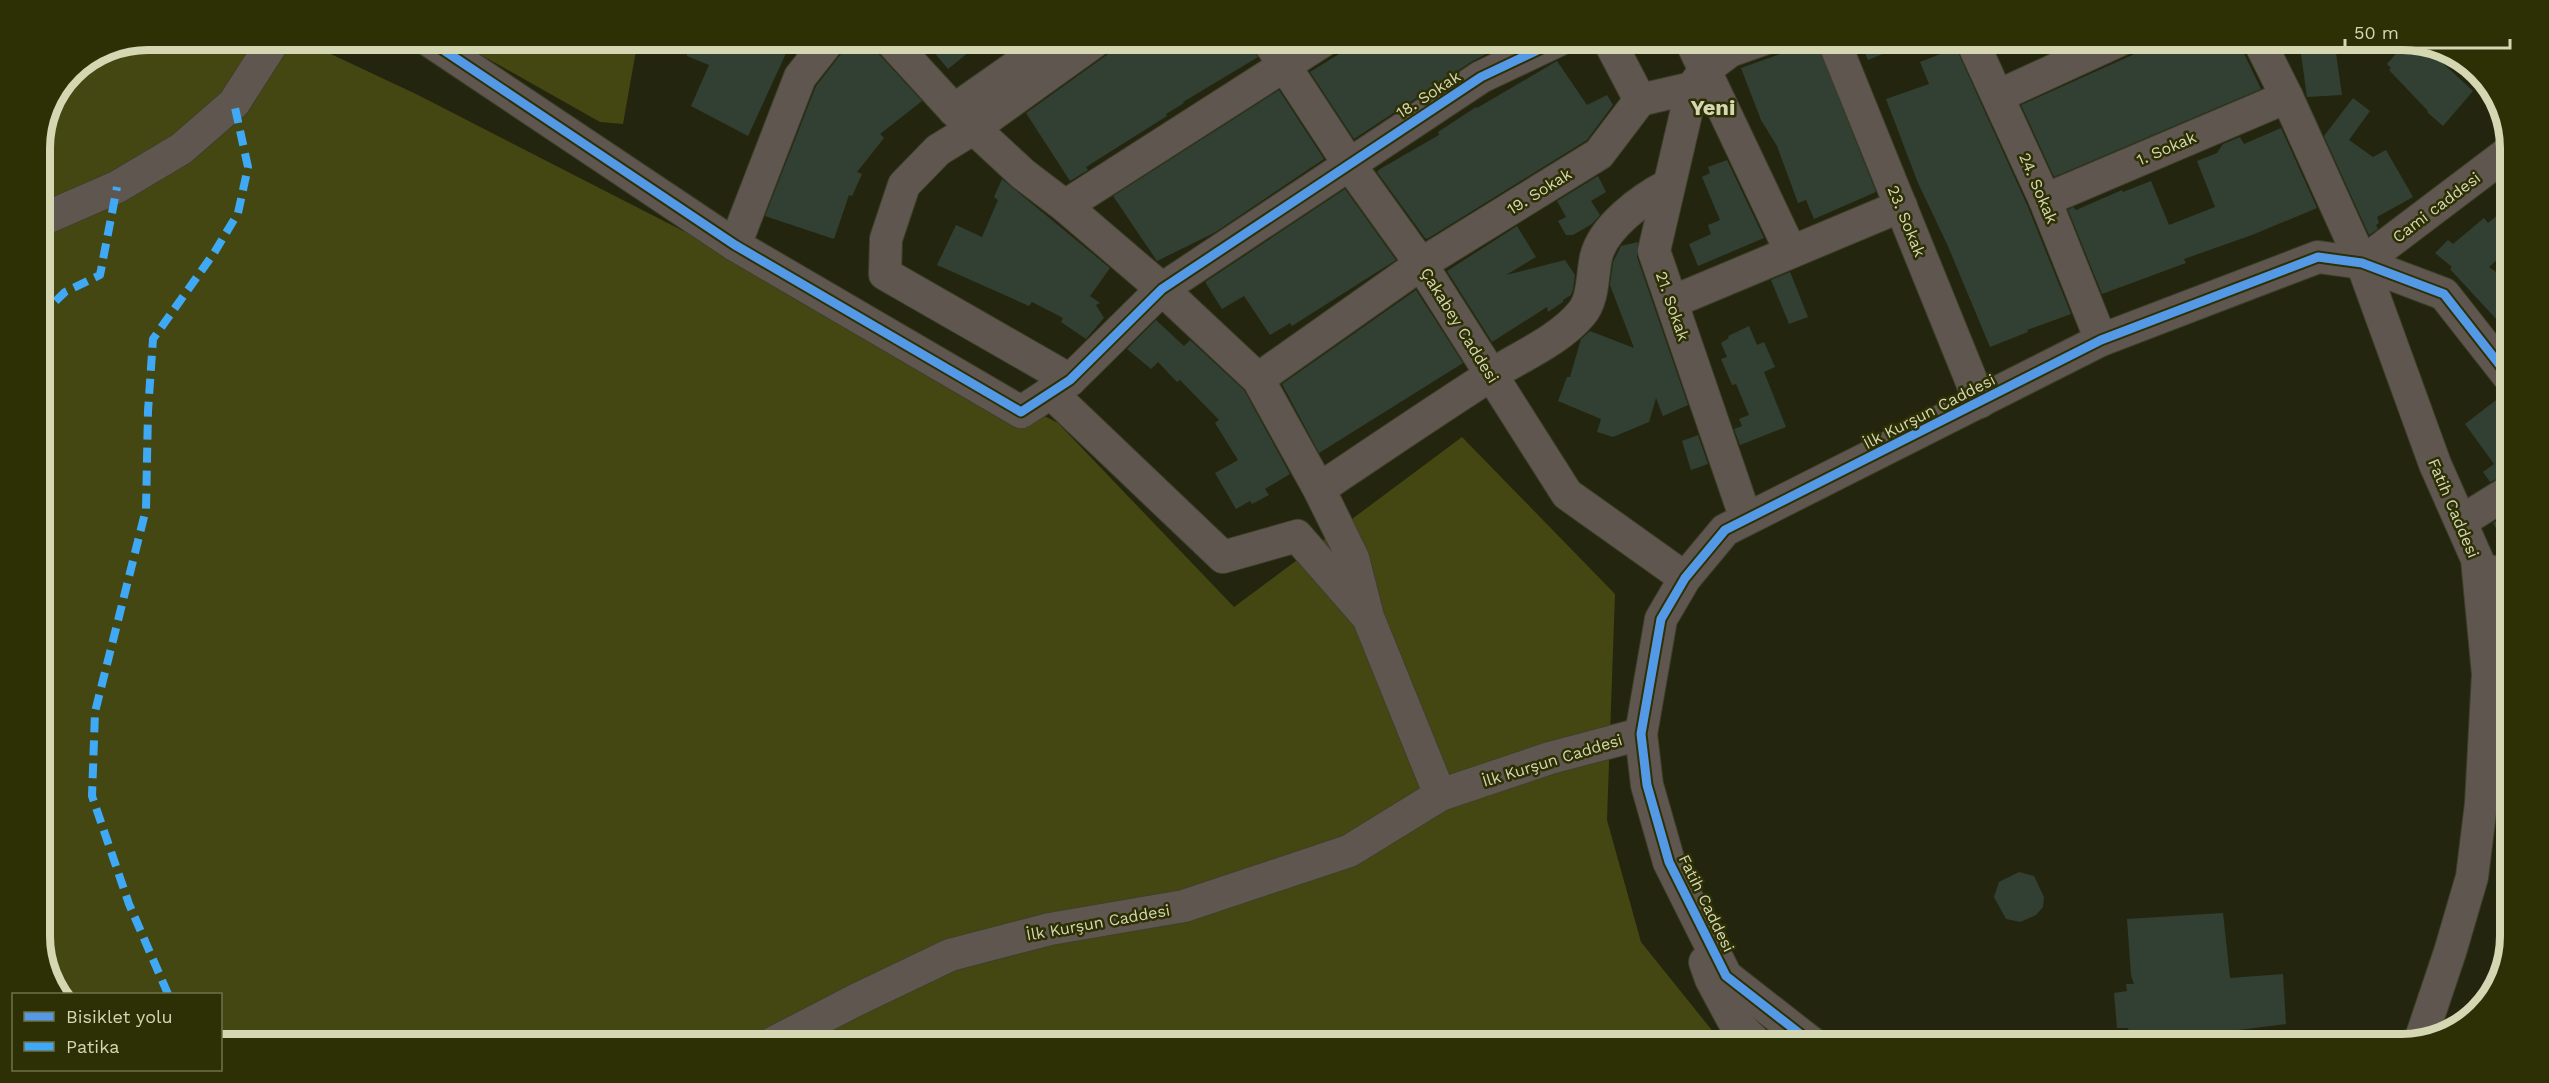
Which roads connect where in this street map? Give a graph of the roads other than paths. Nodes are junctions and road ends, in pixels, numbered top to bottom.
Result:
1 (268, 50) edge
2 (444, 50) edge
3 (821, 50) edge
4 (899, 50) edge
5 (1042, 50) edge
6 (1080, 50) edge
7 (1274, 50) edge
8 (1310, 50) edge
9 (1538, 50) edge
10 (1614, 50) edge
11 (1693, 50) edge
12 (1733, 50) edge
13 (1837, 50) edge
14 (1976, 50) edge
15 (2098, 50) edge
16 (2264, 50) edge
17 (1284, 67) junction
18 (1699, 78) junction
19 (1998, 96) junction
20 (2287, 97) junction
21 (1640, 100) junction
22 (964, 119) junction
23 (2499, 159) edge
24 (1348, 164) junction
25 (1669, 185) junction
26 (2045, 200) junction
27 (1065, 206) junction
28 (1901, 206) junction
29 (50, 216) edge
30 (735, 245) junction
31 (1791, 252) junction
32 (2362, 263) junction
33 (1421, 264) junction
34 (1162, 289) junction
35 (1672, 302) junction
36 (2101, 339) junction
37 (2499, 353) edge
38 (1491, 375) junction
39 (1258, 379) junction
40 (1060, 386) junction
41 (1980, 402) junction
42 (2435, 464) junction
43 (1319, 489) junction
44 (2499, 498) edge
45 (1746, 519) junction
46 (2465, 519) junction
47 (1685, 578) junction
48 (2500, 598) edge
49 (1368, 617) junction
50 (1641, 734) junction
51 (1440, 795) junction
52 (1669, 862) junction
53 (2423, 1031) edge
54 (790, 1034) edge
55 (1747, 1034) edge
56 (1800, 1034) edge

1 - 29 street
2 - 30 street
3 - 30 street
4 - 22 street
5 - 22 street
6 - 22 street
7 - 17 street, Çakabey Caddesi
8 - 17 street
9 - 24 street, 18. Sokak
10 - 21 street
11 - 18 street
12 - 18 street
13 - 28 street, 23. Sokak
14 - 19 street, 24. Sokak
15 - 19 street
16 - 20 street, Fatih Caddesi
17 - 24 street, Çakabey Caddesi
17 - 27 street
18 - 21 street
18 - 25 street, 21. Sokak
18 - 31 street
19 - 26 street, 24. Sokak
20 - 26 street, 1. Sokak
20 - 32 street, Fatih Caddesi
21 - 33 street, 19. Sokak
22 - 27 street
22 - 40 street
23 - 32 street, Cami caddesi
24 - 33 street, Çakabey Caddesi
24 - 34 street, 18. Sokak
25 - 35 street, 21. Sokak
25 - 38 street
26 - 36 street, 24. Sokak
27 - 34 street
28 - 31 street
28 - 41 street, 23. Sokak
30 - 40 street, 18. Sokak
31 - 35 street
32 - 36 street, İlk Kurşun Caddesi
32 - 37 street, İlk Kurşun Caddesi
32 - 42 street, Fatih Caddesi
33 - 38 street, Çakabey Caddesi
33 - 39 street, 19. Sokak
34 - 39 street
34 - 40 street, 18. Sokak
35 - 45 street, 21. Sokak
36 - 41 street, İlk Kurşun Caddesi
38 - 43 street
38 - 47 street, Çakabey Caddesi
39 - 43 street
40 - 49 street
41 - 45 street, İlk Kurşun Caddesi
42 - 46 street
42 - 53 street, Fatih Caddesi
43 - 49 street
44 - 46 street
45 - 47 street, İlk Kurşun Caddesi
46 - 48 street
47 - 50 street, İlk Kurşun Caddesi
49 - 51 street
50 - 51 street, İlk Kurşun Caddesi
50 - 52 street, Fatih Caddesi
51 - 54 street, İlk Kurşun Caddesi
52 - 55 street
52 - 56 street, Fatih Caddesi

